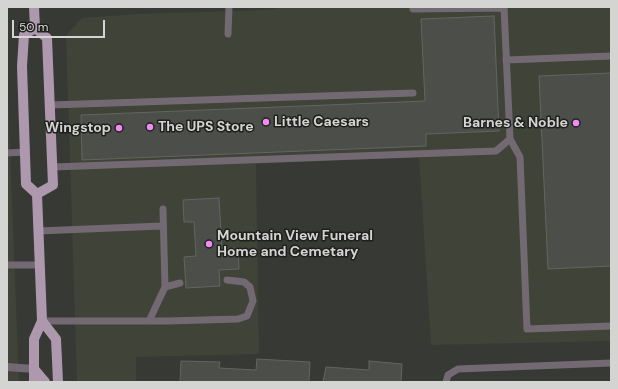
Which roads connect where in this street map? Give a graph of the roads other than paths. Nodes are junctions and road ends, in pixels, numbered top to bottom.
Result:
1 (34, 7) edge
2 (229, 7) edge
3 (413, 7) edge
4 (504, 8) edge
5 (34, 28) junction
6 (228, 34) dead end
7 (611, 56) edge
8 (506, 60) junction
9 (413, 93) dead end
10 (50, 105) junction
11 (510, 139) junction
12 (25, 152) junction
13 (7, 153) edge
14 (53, 167) junction
15 (37, 194) junction
16 (163, 209) dead end
17 (162, 226) junction
18 (38, 231) junction
19 (7, 265) edge
20 (40, 265) junction
21 (227, 280) dead end
22 (180, 283) dead end
23 (165, 287) junction
24 (42, 321) junction
25 (148, 321) junction
26 (611, 326) edge
27 (611, 363) edge
28 (34, 368) junction
29 (8, 370) edge
30 (34, 382) edge
31 (45, 382) edge
32 (58, 382) edge
33 (446, 382) edge

1 - 5 main road
2 - 6 lane
3 - 4 lane
4 - 8 lane
5 - 10 main road
5 - 12 main road
7 - 8 lane
8 - 11 lane
9 - 10 lane
10 - 14 main road
11 - 14 lane
11 - 26 lane
12 - 13 lane
12 - 15 main road
14 - 15 main road
15 - 18 main road
16 - 17 lane
17 - 18 lane
17 - 23 lane
18 - 20 main road
19 - 20 lane
20 - 24 main road
21 - 25 lane
22 - 23 lane
23 - 25 lane
24 - 25 lane
24 - 28 main road
24 - 32 main road
27 - 33 lane
28 - 29 street
28 - 30 main road
28 - 31 main road

